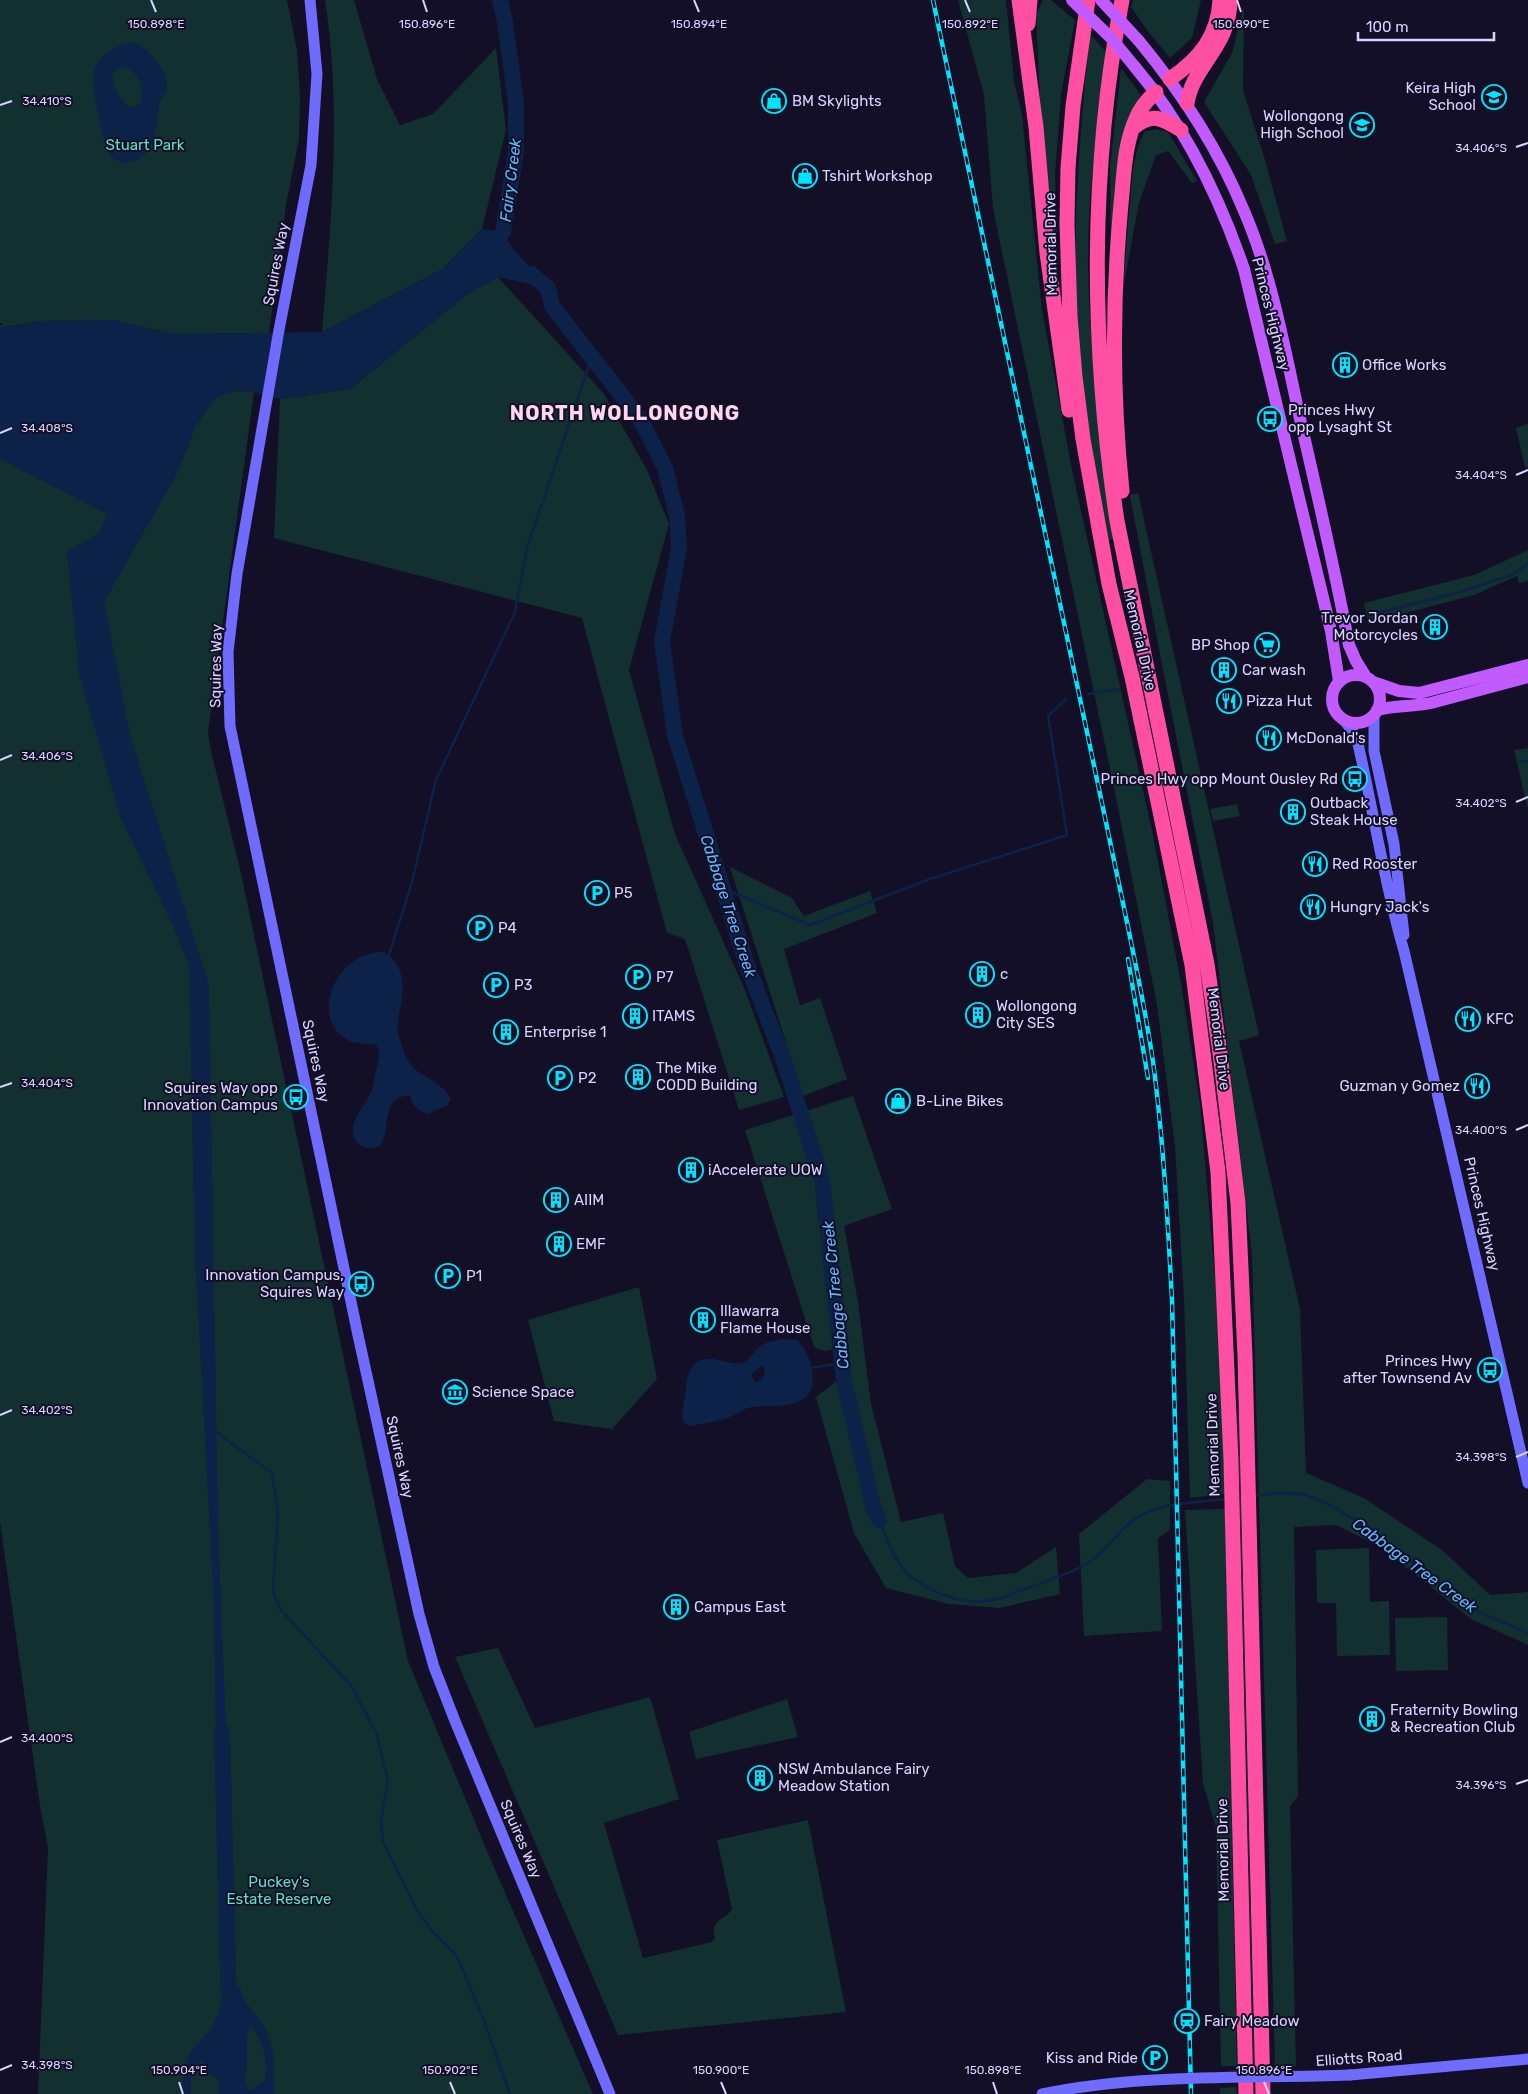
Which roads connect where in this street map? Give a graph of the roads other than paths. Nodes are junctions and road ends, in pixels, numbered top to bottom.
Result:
1 (310, 0) edge
2 (1019, 0) edge
3 (1030, 0) edge
4 (1072, 0) edge
5 (1088, 0) edge
6 (1101, 0) edge
7 (1122, 0) edge
8 (1220, 0) edge
9 (1230, 0) edge
10 (1026, 53) junction
11 (1170, 79) junction
12 (1156, 92) junction
13 (1187, 103) junction
14 (1133, 128) junction
15 (1180, 130) junction
16 (1269, 372) junction
17 (1290, 373) junction
18 (1109, 584) junction
19 (1134, 597) junction
20 (1528, 665) edge
21 (1528, 677) edge
22 (1370, 680) junction
23 (1340, 682) junction
24 (1375, 713) junction
25 (1343, 719) junction
26 (1404, 952) junction
27 (1528, 1483) edge
28 (1528, 2059) edge
29 (610, 2094) edge
30 (1042, 2094) edge
31 (1246, 2094) edge
32 (1263, 2094) edge

1 - 29 main road, Squires Way
2 - 10 highway
3 - 10 highway
4 - 12 main road, Princes Highway, bridge
5 - 18 highway, Memorial Drive
6 - 11 main road, Princes Highway, bridge
7 - 19 highway, Memorial Drive
8 - 11 highway
9 - 13 highway
10 - 18 highway
11 - 12 main road
11 - 13 main road, Princes Highway
12 - 14 highway
12 - 15 main road, Princes Highway
13 - 17 main road, Princes Highway
14 - 15 highway
14 - 19 highway
15 - 16 main road, Princes Highway
16 - 17 main road
16 - 23 main road, Princes Highway
17 - 22 main road, Princes Highway
18 - 31 highway, Memorial Drive
19 - 32 highway, Memorial Drive
20 - 22 main road
21 - 24 main road
22 - 23 main road
22 - 24 main road
23 - 25 main road
24 - 25 main road
24 - 26 main road, Princes Highway
25 - 26 main road, Princes Highway
26 - 27 main road, Princes Highway
28 - 30 main road, Elliotts Road, bridge

